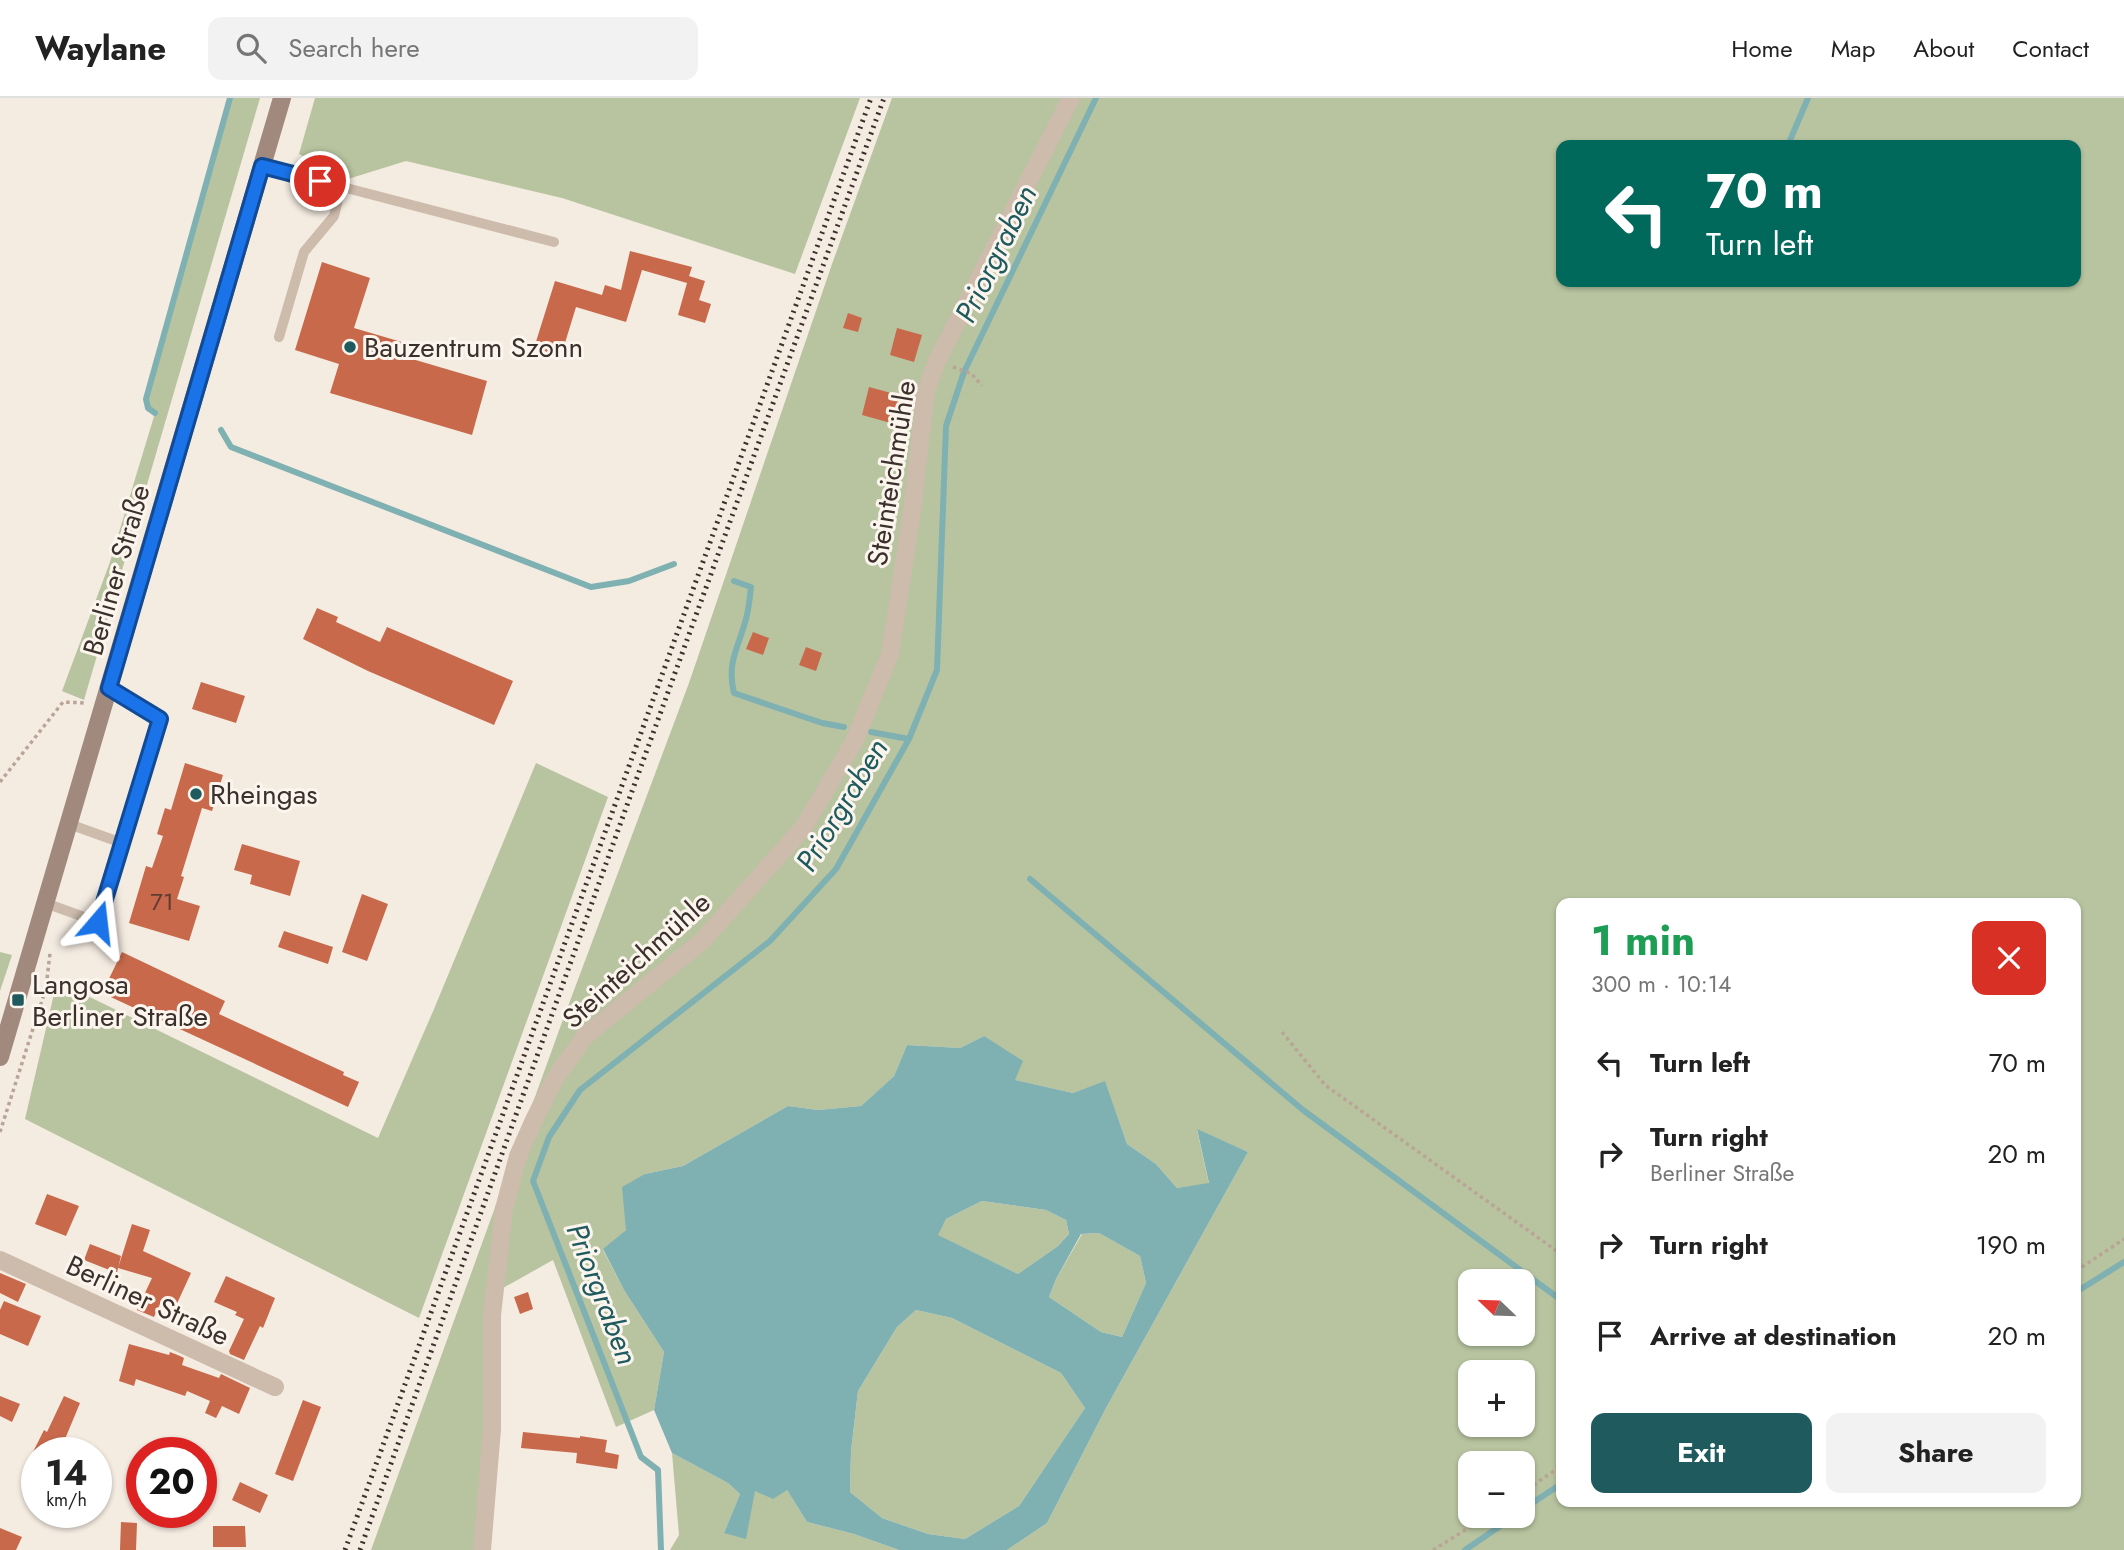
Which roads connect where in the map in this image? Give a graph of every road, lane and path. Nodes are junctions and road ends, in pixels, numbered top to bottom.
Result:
1 (282, 98) edge
2 (1071, 98) edge
3 (262, 166) junction
4 (341, 187) junction
5 (554, 242) dead end
6 (279, 337) dead end
7 (954, 367) dead end
8 (982, 386) dead end
9 (106, 695) junction
10 (0, 782) edge
11 (69, 824) junction
12 (122, 843) junction
13 (45, 903) junction
14 (46, 988) dead end
15 (1282, 1032) dead end
16 (0, 1057) edge
17 (0, 1132) edge
18 (2124, 1239) edge
19 (1556, 1250) edge
20 (0, 1260) edge
21 (2081, 1269) edge
22 (275, 1387) dead end
23 (1556, 1469) edge
24 (1535, 1484) edge
25 (1469, 1528) edge
26 (482, 1550) edge
27 (1433, 1550) edge

1 - 3 main road, Berliner Straße
2 - 26 street, Steinteichmühle
3 - 4 lane
3 - 9 main road, Berliner Straße
4 - 5 lane
4 - 6 lane
7 - 8 path
9 - 10 path
9 - 11 main road, Berliner Straße
9 - 12 lane
11 - 12 lane
11 - 13 main road, Berliner Straße
12 - 13 lane
13 - 16 main road, Berliner Straße
14 - 17 path
15 - 19 path
18 - 21 path
20 - 22 street, Berliner Straße
23 - 24 path
25 - 27 path

